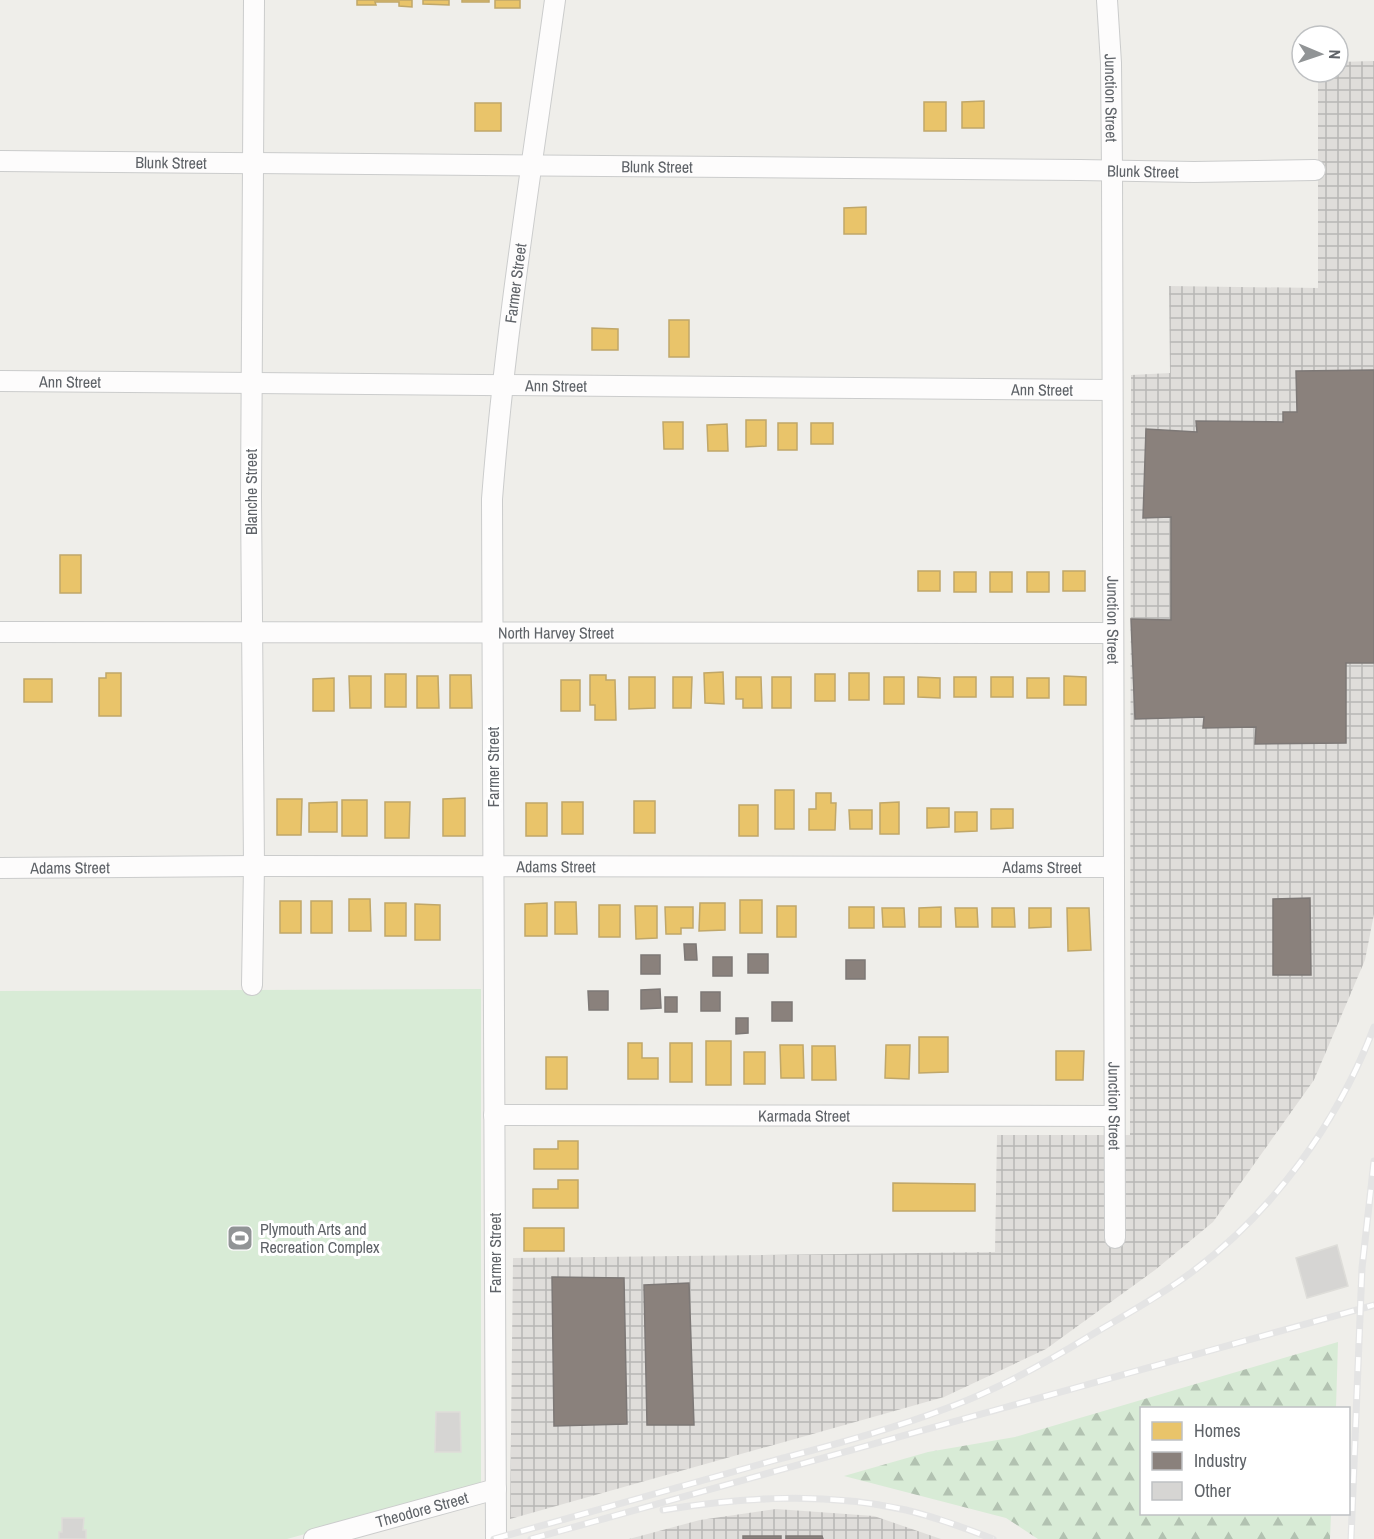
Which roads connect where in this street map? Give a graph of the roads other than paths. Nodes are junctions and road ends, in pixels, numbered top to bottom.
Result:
1 (254, 0) edge
2 (555, 0) edge
3 (1107, 0) edge
4 (0, 161) edge
5 (253, 163) junction
6 (532, 165) junction
7 (1315, 170) dead end
8 (1112, 171) junction
9 (0, 381) edge
10 (252, 383) junction
11 (502, 386) junction
12 (1112, 390) junction
13 (0, 632) edge
14 (252, 633) junction
15 (493, 633) junction
16 (1112, 633) junction
17 (254, 866) junction
18 (493, 866) junction
19 (1113, 867) junction
20 (0, 868) edge
21 (252, 985) dead end
22 (494, 1115) junction
23 (1114, 1116) junction
24 (1116, 1238) dead end
25 (496, 1489) junction
26 (314, 1539) edge
27 (496, 1539) edge

1 - 5 street, Blanche Street
2 - 6 street, Farmer Street
3 - 8 street, Junction Street
4 - 5 street, Blunk Street
5 - 6 street, Blunk Street
5 - 10 street, Blanche Street
6 - 8 street, Blunk Street
6 - 11 street, Farmer Street
7 - 8 street, Blunk Street
8 - 12 street, Junction Street
9 - 10 street, Ann Street
10 - 11 street, Ann Street
10 - 14 street, Blanche Street
11 - 12 street, Ann Street
11 - 15 street, Farmer Street
12 - 16 street, Junction Street
13 - 14 street, North Harvey Street
14 - 15 street, North Harvey Street
14 - 17 street, Blanche Street
15 - 16 street, North Harvey Street
15 - 18 street, Farmer Street
16 - 19 street, Junction Street
17 - 18 street, Adams Street
17 - 20 street, Adams Street
17 - 21 street, Blanche Street
18 - 19 street, Adams Street
18 - 22 street, Farmer Street
19 - 23 street, Junction Street
22 - 23 street, Karmada Street
22 - 25 street, Farmer Street
23 - 24 street, Junction Street
25 - 26 street, Theodore Street
25 - 27 street, Farmer Street

